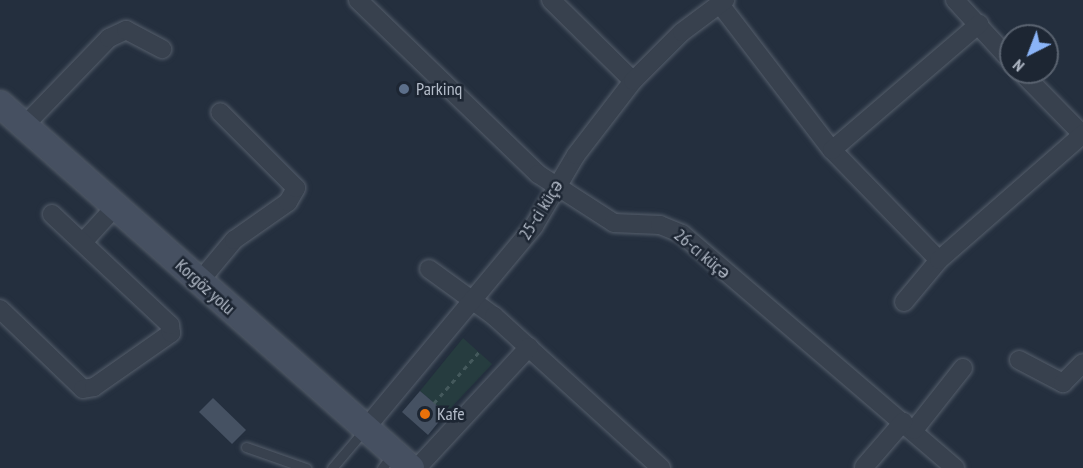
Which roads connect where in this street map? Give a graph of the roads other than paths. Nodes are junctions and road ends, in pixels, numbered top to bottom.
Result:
1 (358, 0) edge
2 (551, 0) edge
3 (955, 0) edge
4 (722, 2) edge
5 (979, 24) junction
6 (999, 46) edge
7 (162, 49) dead end
8 (633, 81) junction
9 (1033, 84) edge
10 (0, 104) edge
11 (220, 112) dead end
12 (24, 126) junction
13 (1083, 135) edge
14 (832, 150) junction
15 (557, 187) junction
16 (115, 207) junction
17 (52, 214) dead end
18 (84, 241) junction
19 (939, 260) junction
20 (429, 269) dead end
21 (199, 282) junction
22 (474, 299) junction
23 (904, 302) dead end
24 (0, 309) edge
25 (529, 347) junction
26 (1019, 360) dead end
27 (1083, 363) edge
28 (963, 368) dead end
29 (908, 426) junction
30 (365, 429) junction
31 (246, 447) dead end
32 (395, 463) edge
33 (864, 467) edge
34 (306, 468) edge
35 (332, 468) edge
36 (417, 468) edge
37 (661, 468) edge
38 (955, 468) edge

1 - 15 street, 26-cı küçə
2 - 8 street
3 - 5 street
4 - 8 street, 25-ci küçə
4 - 14 street
5 - 6 street
5 - 14 street
7 - 12 street
8 - 15 street, 25-ci küçə
9 - 13 street
10 - 12 main road, Korgöz yolu
11 - 21 street
12 - 16 main road, Korgöz yolu
13 - 19 street
14 - 19 street
15 - 22 street, 25-ci küçə
15 - 29 street, 26-cı küçə
16 - 18 street
16 - 21 main road, Korgöz yolu
17 - 18 street
18 - 24 street
19 - 23 street
20 - 22 street
21 - 30 main road, Korgöz yolu
22 - 25 street
22 - 30 street, 25-ci küçə
25 - 36 street
25 - 37 street
26 - 27 street
28 - 29 street
29 - 33 street
29 - 38 street, 26-cı küçə
30 - 32 main road, Korgöz yolu
30 - 35 lane
31 - 34 lane

